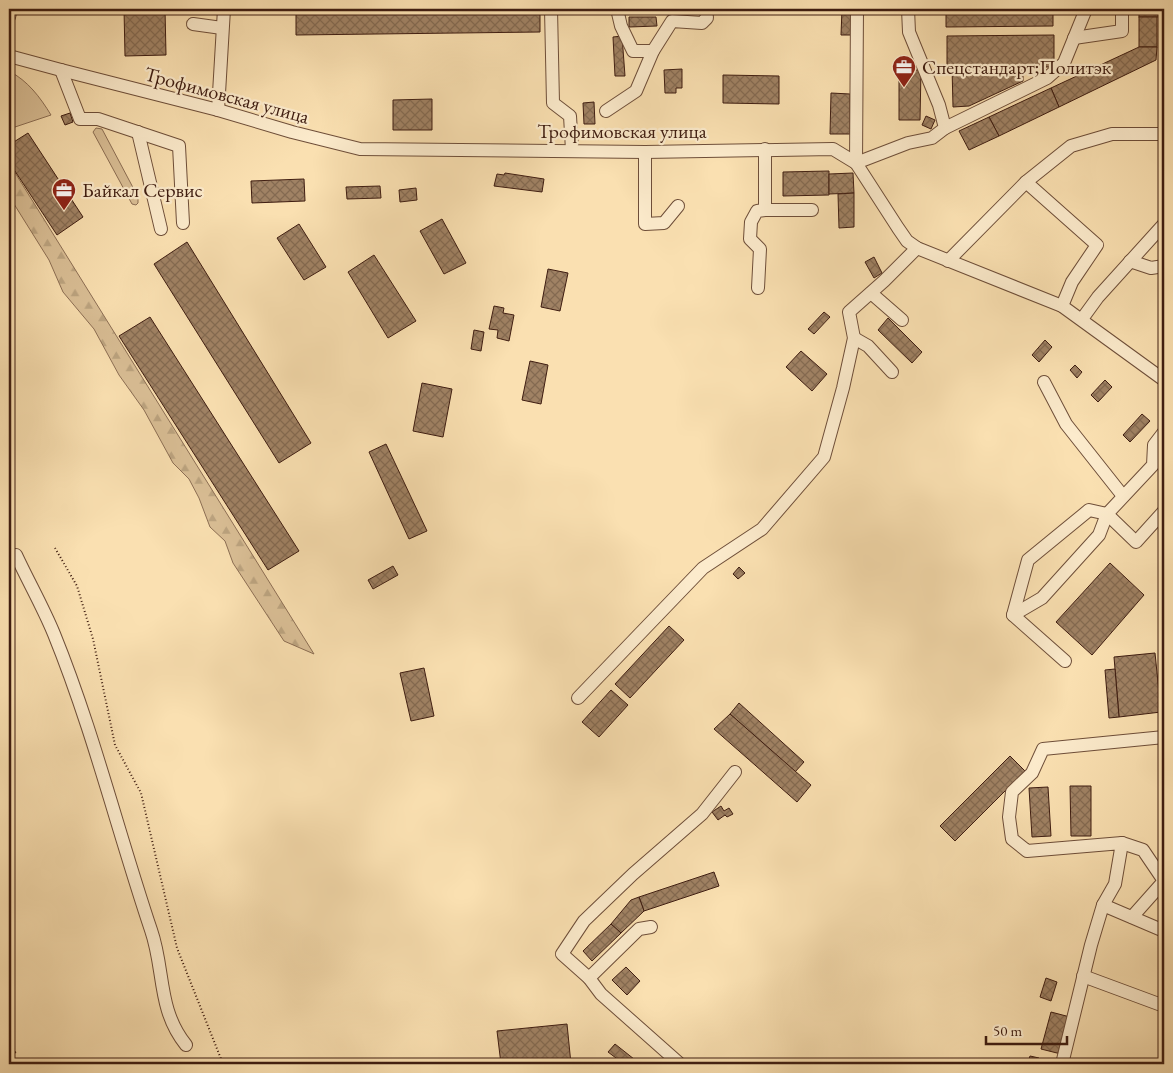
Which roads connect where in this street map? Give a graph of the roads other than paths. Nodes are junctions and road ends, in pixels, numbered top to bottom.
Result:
1 (11, 9) edge
2 (224, 9) edge
3 (551, 9) edge
4 (617, 9) edge
5 (706, 9) edge
6 (857, 9) edge
7 (908, 9) edge
8 (1086, 9) edge
9 (1122, 9) edge
10 (9, 17) edge
11 (192, 24) dead end
12 (222, 28) junction
13 (1074, 38) junction
14 (653, 51) junction
15 (9, 56) edge
16 (60, 70) junction
17 (218, 110) junction
18 (606, 111) dead end
19 (945, 128) junction
20 (138, 132) junction
21 (1159, 134) dead end
22 (766, 149) junction
23 (572, 150) junction
24 (645, 152) junction
25 (856, 163) junction
26 (1026, 182) junction
27 (678, 206) dead end
28 (765, 210) junction
29 (812, 210) dead end
30 (184, 223) dead end
31 (1164, 224) edge
32 (161, 229) dead end
33 (917, 248) junction
34 (948, 261) junction
35 (1130, 261) junction
36 (1164, 266) edge
37 (758, 288) dead end
38 (871, 293) junction
39 (1062, 306) junction
40 (1082, 319) junction
41 (902, 320) dead end
42 (854, 338) junction
43 (892, 372) dead end
44 (1164, 380) edge
45 (1044, 382) dead end
46 (1164, 432) edge
47 (1123, 496) junction
48 (1164, 510) edge
49 (1107, 514) junction
50 (16, 555) dead end
51 (1013, 615) junction
52 (1065, 661) dead end
53 (578, 698) dead end
54 (1164, 737) edge
55 (735, 772) dead end
56 (1122, 843) junction
57 (1164, 881) edge
58 (1104, 904) junction
59 (1132, 917) junction
60 (651, 927) dead end
61 (1164, 932) edge
62 (1084, 976) junction
63 (589, 978) junction
64 (1164, 1006) edge
65 (186, 1045) dead end
66 (680, 1064) edge
67 (1062, 1064) edge

1 - 10 street
2 - 12 street
3 - 23 street
4 - 14 street
5 - 14 street
6 - 25 street
7 - 19 street
8 - 13 street
9 - 13 street
11 - 12 street
12 - 17 street
13 - 19 street
14 - 18 street
15 - 16 street, Трофимовская улица
16 - 17 street, Трофимовская улица
16 - 20 street
17 - 23 street, Трофимовская улица
19 - 25 street
20 - 30 street
20 - 32 street
21 - 26 street
22 - 24 street, Трофимовская улица
22 - 25 street, Трофимовская улица
22 - 28 street
23 - 24 street, Трофимовская улица
24 - 27 street
25 - 33 street, Трофимовская улица
26 - 34 street
26 - 39 street
28 - 29 street
28 - 37 street
31 - 35 street
33 - 34 street, Трофимовская улица
33 - 38 street
34 - 39 street, Трофимовская улица
35 - 36 street
35 - 40 street
38 - 41 street
38 - 42 street
39 - 40 street, Трофимовская улица
40 - 44 street, Трофимовская улица
42 - 43 street
42 - 53 street
45 - 47 street
46 - 47 street
47 - 49 street
48 - 49 street
49 - 51 street
49 - 51 street
50 - 65 street
51 - 52 street
54 - 56 street
55 - 63 street
56 - 57 street
56 - 58 street
57 - 59 street
58 - 59 street
58 - 62 street
59 - 61 street
60 - 63 street
62 - 64 street
62 - 67 street
63 - 66 street

